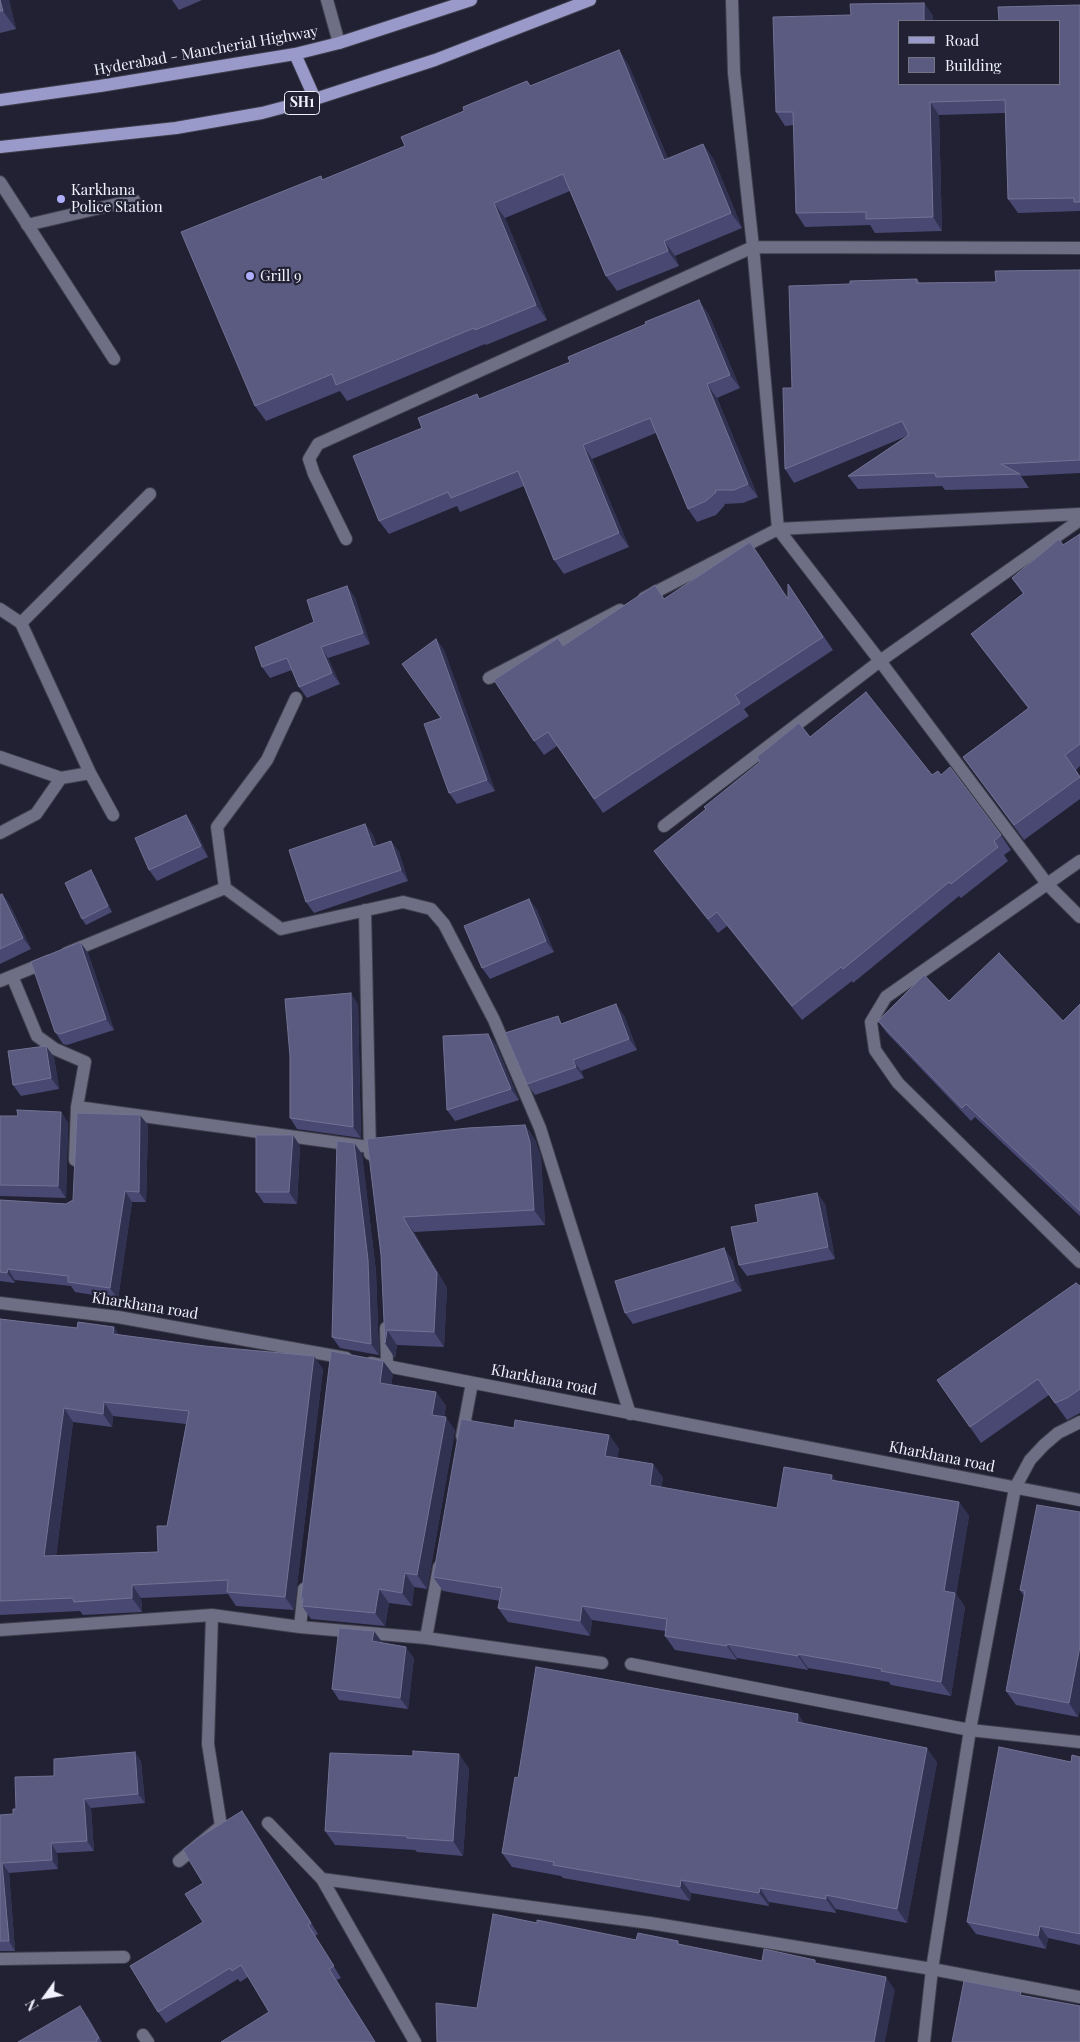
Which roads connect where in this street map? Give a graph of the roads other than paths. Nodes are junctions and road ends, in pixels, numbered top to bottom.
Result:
1 (327, 0) edge
2 (471, 0) edge
3 (590, 0) edge
4 (732, 0) edge
5 (339, 43) junction
6 (296, 54) junction
7 (0, 100) edge
8 (315, 100) junction
9 (0, 147) edge
10 (0, 182) edge
11 (134, 200) dead end
12 (27, 225) junction
13 (753, 247) junction
14 (1080, 248) edge
15 (114, 359) dead end
16 (150, 494) dead end
17 (1080, 514) edge
18 (1080, 520) edge
19 (778, 529) junction
20 (346, 539) dead end
21 (0, 610) edge
22 (21, 623) junction
23 (880, 661) junction
24 (489, 678) dead end
25 (296, 698) edge
26 (0, 757) edge
27 (90, 773) junction
28 (60, 778) junction
29 (113, 815) dead end
30 (664, 826) dead end
31 (0, 833) edge
32 (1080, 861) edge
33 (1048, 885) junction
34 (225, 888) junction
35 (365, 910) junction
36 (1080, 917) edge
37 (6, 978) edge
38 (77, 1108) junction
39 (397, 1144) edge
40 (369, 1148) junction
41 (371, 1166) edge
42 (75, 1176) edge
43 (1080, 1262) edge
44 (0, 1303) edge
45 (385, 1318) edge
46 (386, 1365) junction
47 (472, 1383) junction
48 (630, 1414) junction
49 (1080, 1422) edge
50 (460, 1452) edge
51 (1015, 1488) junction
52 (1080, 1500) edge
53 (442, 1550) edge
54 (306, 1578) edge
55 (212, 1615) junction
56 (300, 1626) junction
57 (0, 1630) edge
58 (426, 1638) junction
59 (602, 1663) dead end
60 (631, 1664) dead end
61 (970, 1730) junction
62 (1080, 1742) edge
63 (268, 1823) dead end
64 (179, 1861) dead end
65 (322, 1879) junction
66 (124, 1957) dead end
67 (0, 1959) edge
68 (932, 1969) junction
69 (1080, 1997) edge
70 (415, 2042) edge
71 (924, 2042) edge

1 - 5 street
2 - 5 main road, Hyderabad - Mancherial Highway
3 - 8 main road, SH1
4 - 13 street
5 - 6 main road, Hyderabad - Mancherial Highway
6 - 7 main road, Hyderabad - Mancherial Highway
6 - 8 main road
8 - 9 main road, SH1
10 - 12 street
11 - 12 street
12 - 15 street
13 - 14 street
13 - 19 street
13 - 20 street
16 - 22 street
17 - 19 street
18 - 23 street
19 - 23 street
19 - 24 street
21 - 22 street
22 - 27 street
23 - 30 street
23 - 33 street
25 - 34 street
26 - 28 street
27 - 28 street
27 - 29 street
28 - 31 street
32 - 33 street
33 - 36 street
33 - 43 street
34 - 35 street
34 - 37 street
35 - 40 street
35 - 48 street
37 - 38 street
38 - 40 street
38 - 42 street
39 - 40 street
40 - 41 street
44 - 46 street, Kharkhana road
45 - 46 street
46 - 47 street, Kharkhana road
47 - 48 street, Kharkhana road
47 - 50 street
48 - 51 street, Kharkhana road
49 - 51 street
51 - 52 street, Kharkhana road
51 - 61 street
53 - 58 street
54 - 56 street
55 - 56 street
55 - 57 street
55 - 64 street
56 - 58 street
58 - 59 street
60 - 61 street
61 - 62 street
61 - 68 street
63 - 65 street
65 - 68 street
65 - 70 street
66 - 67 street
68 - 69 street
68 - 71 street

